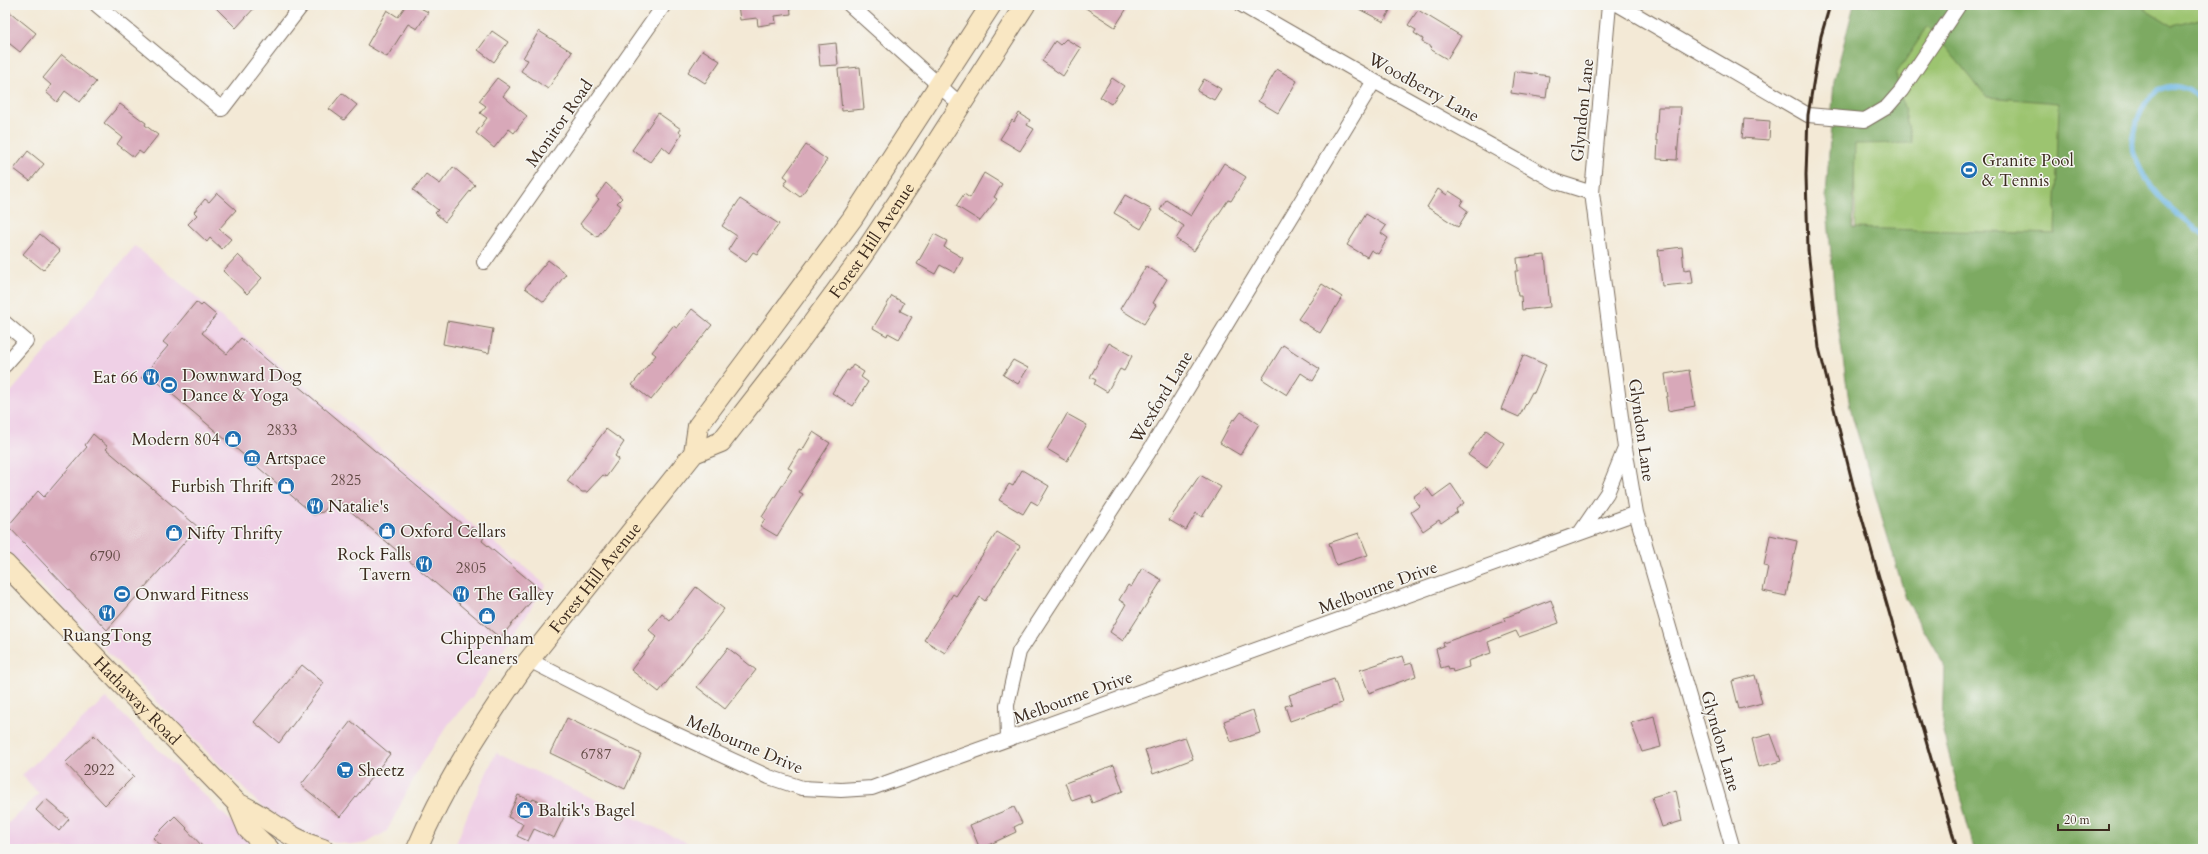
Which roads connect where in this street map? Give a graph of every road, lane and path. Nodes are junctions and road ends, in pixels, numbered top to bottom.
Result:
1 (97, 5) edge
2 (302, 5) edge
3 (664, 5) edge
4 (850, 5) edge
5 (991, 5) edge
6 (1025, 5) edge
7 (1242, 5) edge
8 (1609, 5) edge
9 (1619, 5) edge
10 (1958, 5) edge
11 (1374, 81) junction
12 (939, 86) junction
13 (961, 105) junction
14 (1592, 193) junction
15 (484, 262) dead end
16 (5, 323) edge
17 (5, 365) edge
18 (1625, 448) junction
19 (694, 453) junction
20 (1636, 513) junction
21 (1580, 533) junction
22 (5, 564) edge
23 (529, 660) junction
24 (1008, 739) junction
25 (237, 803) junction
26 (269, 849) edge
27 (323, 849) edge
28 (417, 849) edge
29 (1733, 849) edge

1 - 2 street
3 - 15 street, Monitor Road
4 - 12 street
5 - 12 main road, Forest Hill Avenue
6 - 13 main road, Forest Hill Avenue
7 - 11 street, Woodberry Lane
8 - 14 street, Glyndon Lane
9 - 10 street
11 - 14 street, Woodberry Lane
11 - 24 street, Wexford Lane
12 - 13 street
12 - 19 main road, Forest Hill Avenue
13 - 19 main road, Forest Hill Avenue
14 - 18 street, Glyndon Lane
16 - 17 street
18 - 20 street, Glyndon Lane
18 - 21 street
19 - 23 main road, Forest Hill Avenue
20 - 21 street, Melbourne Drive
20 - 29 street, Glyndon Lane
21 - 24 street, Melbourne Drive
22 - 25 main road, Hathaway Road
23 - 24 street, Melbourne Drive
23 - 28 main road, Forest Hill Avenue
25 - 26 main road, Hathaway Road
25 - 27 main road, Hathaway Road

